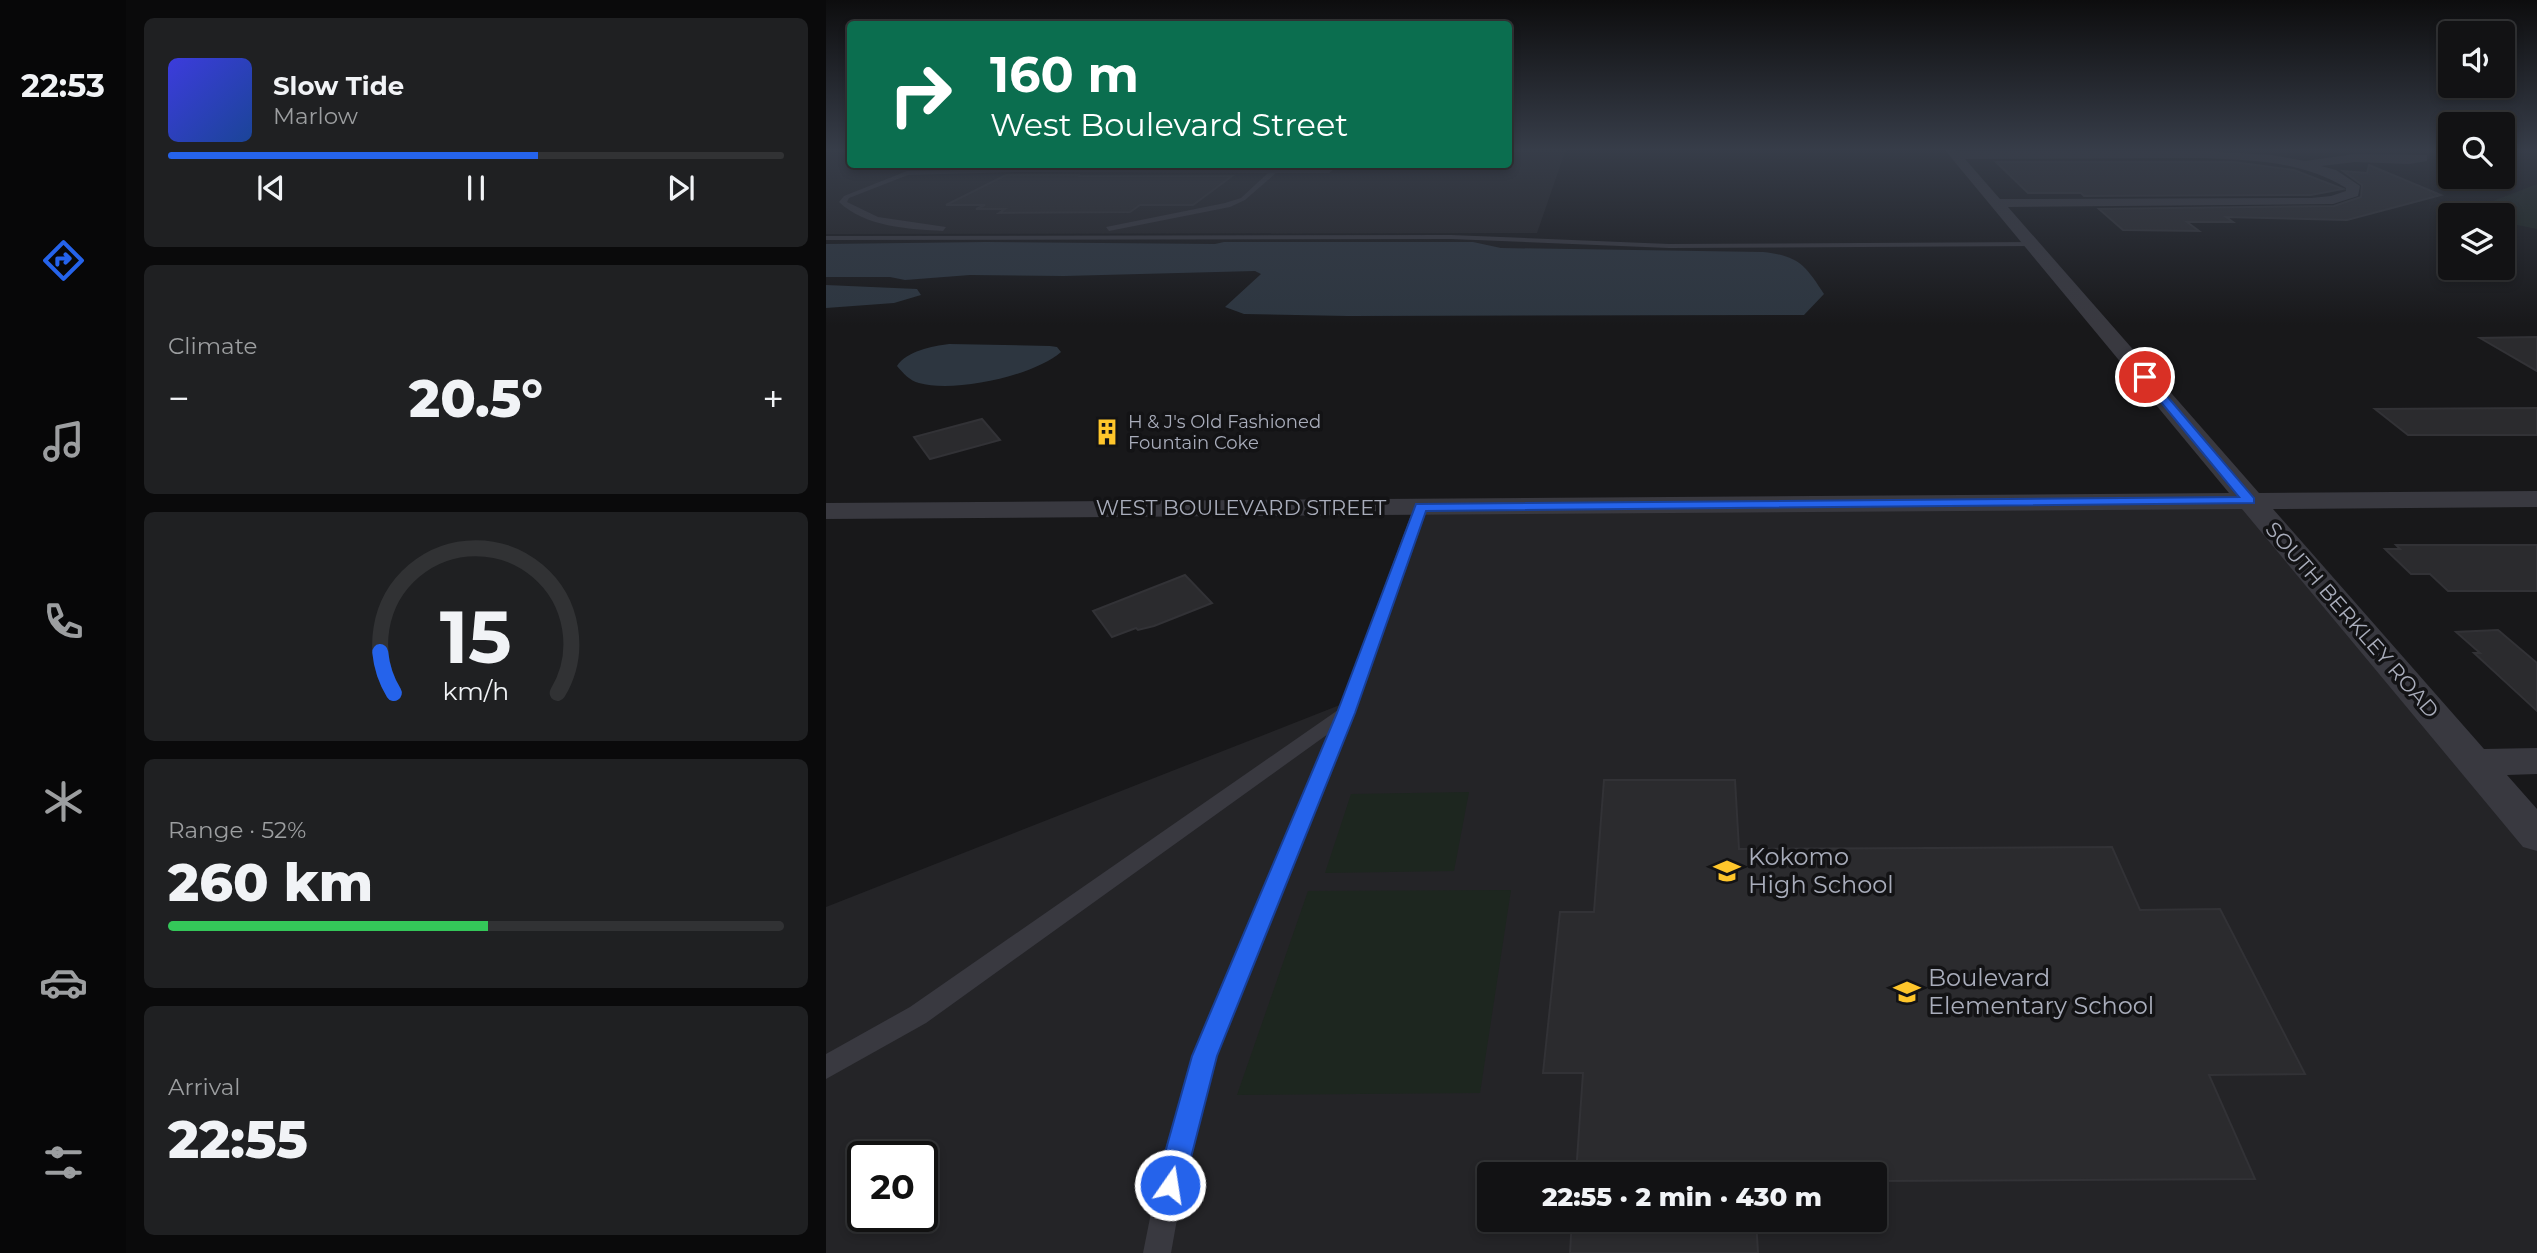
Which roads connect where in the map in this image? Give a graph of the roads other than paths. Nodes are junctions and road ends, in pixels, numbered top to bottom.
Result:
1 (848, 207) edge
2 (1216, 207) edge
3 (2001, 207) edge
4 (826, 238) edge
5 (2033, 244) junction
6 (2537, 499) edge
7 (2249, 500) junction
8 (1421, 507) junction
9 (826, 510) edge
10 (1346, 713) junction
11 (2537, 761) edge
12 (2473, 762) junction
13 (2537, 836) edge
14 (826, 1067) edge
15 (1157, 1253) edge

1 - 2 lane
3 - 5 street, SOUTH BERKLEY ROAD
4 - 5 lane
5 - 7 street, SOUTH BERKLEY ROAD
6 - 7 street, WEST BOULEVARD STREET
7 - 8 street, WEST BOULEVARD STREET
7 - 12 street, SOUTH BERKLEY ROAD
8 - 9 street, WEST BOULEVARD STREET
8 - 10 lane
10 - 14 lane
10 - 15 lane
11 - 12 street
12 - 13 street, SOUTH BERKLEY ROAD

